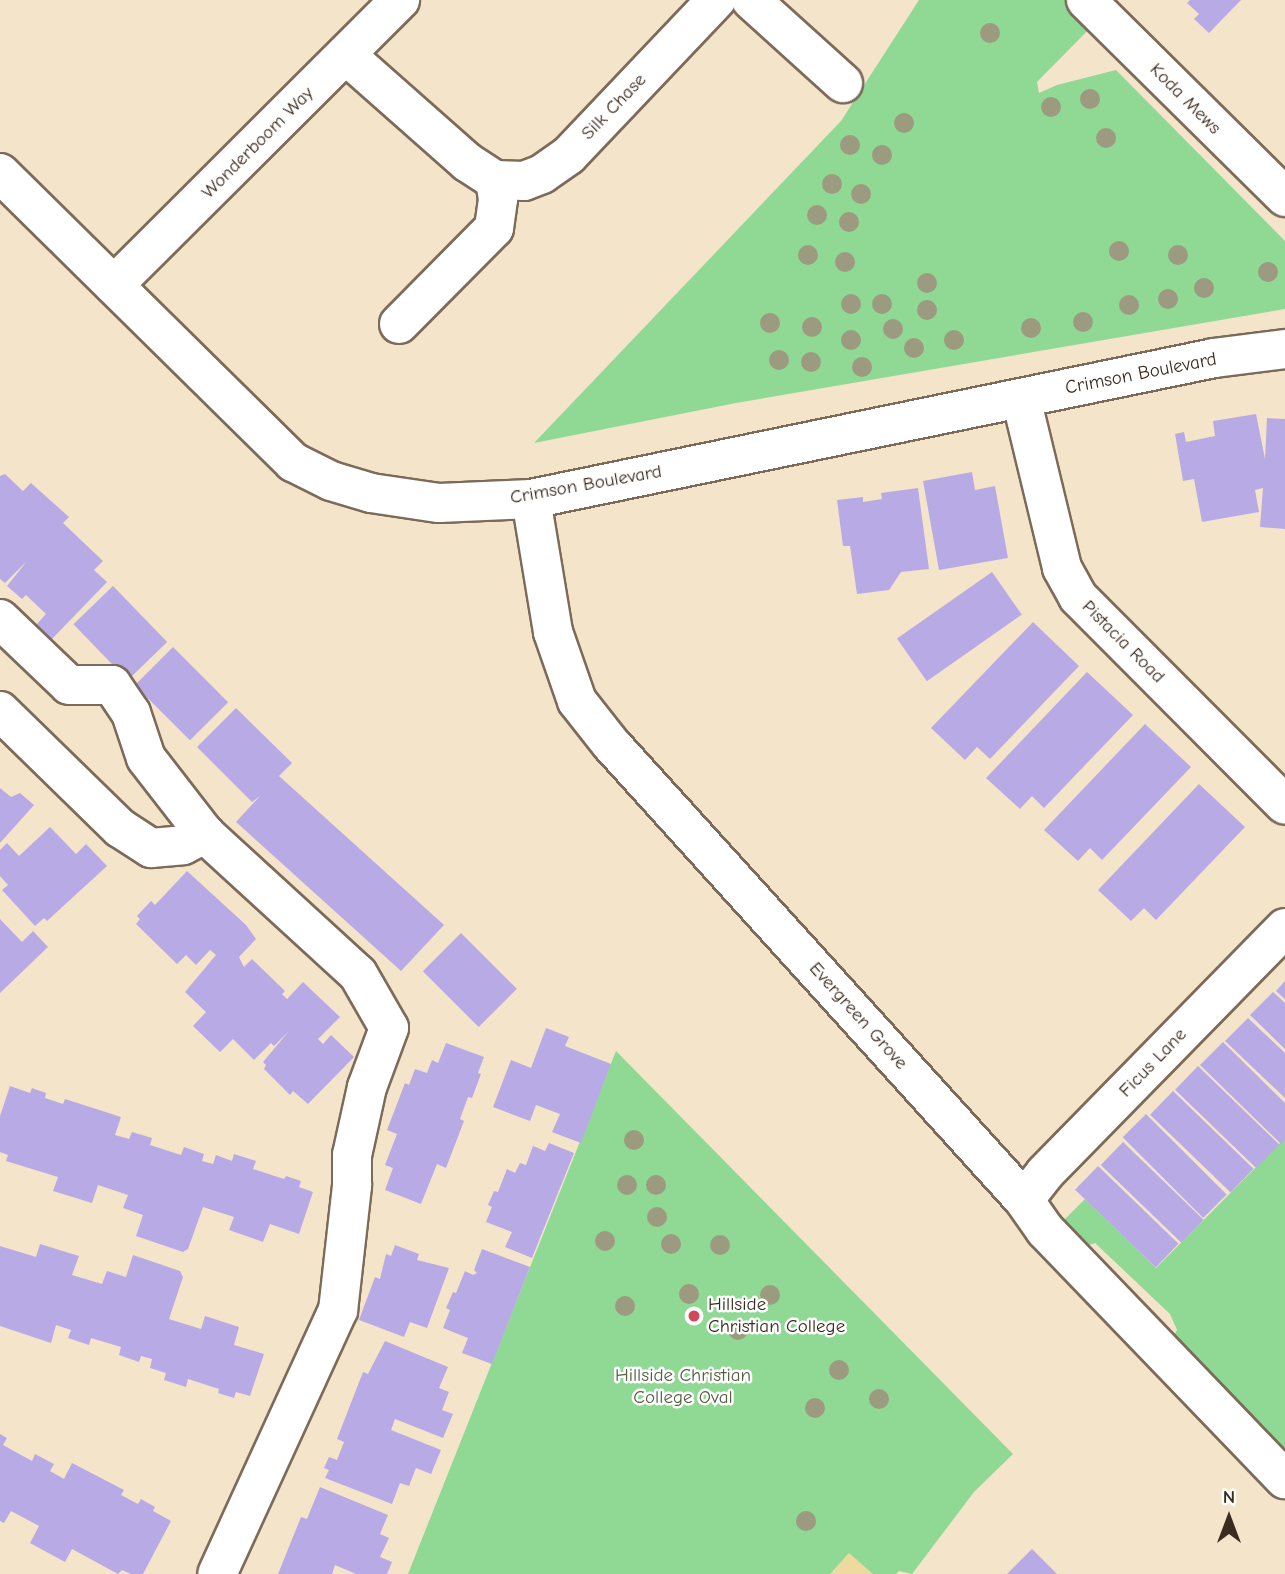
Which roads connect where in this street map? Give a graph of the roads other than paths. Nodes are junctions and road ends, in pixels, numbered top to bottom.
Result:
1 (400, 0) edge
2 (716, 0) edge
3 (751, 0) edge
4 (1086, 0) edge
5 (345, 55) junction
6 (843, 83) dead end
7 (0, 173) edge
8 (495, 180) junction
9 (1285, 197) edge
10 (114, 285) junction
11 (399, 324) dead end
12 (1285, 349) edge
13 (1021, 398) junction
14 (531, 499) junction
15 (0, 619) edge
16 (0, 711) edge
17 (1285, 805) edge
18 (205, 834) junction
19 (1285, 928) edge
20 (1024, 1200) junction
21 (1285, 1479) edge
22 (217, 1574) edge

1 - 5 street, Wonderboom Way
2 - 8 street, Silk Chase
3 - 6 street
4 - 9 street, Koda Mews
5 - 8 street
5 - 10 street, Wonderboom Way
7 - 10 street, Crimson Boulevard
8 - 11 street
10 - 14 street, Crimson Boulevard
12 - 13 street, Crimson Boulevard
13 - 14 street, Crimson Boulevard
13 - 17 street, Pistacia Road
14 - 20 street, Evergreen Grove
15 - 18 street
16 - 18 street
18 - 22 street
19 - 20 street, Ficus Lane
20 - 21 street, Evergreen Grove

